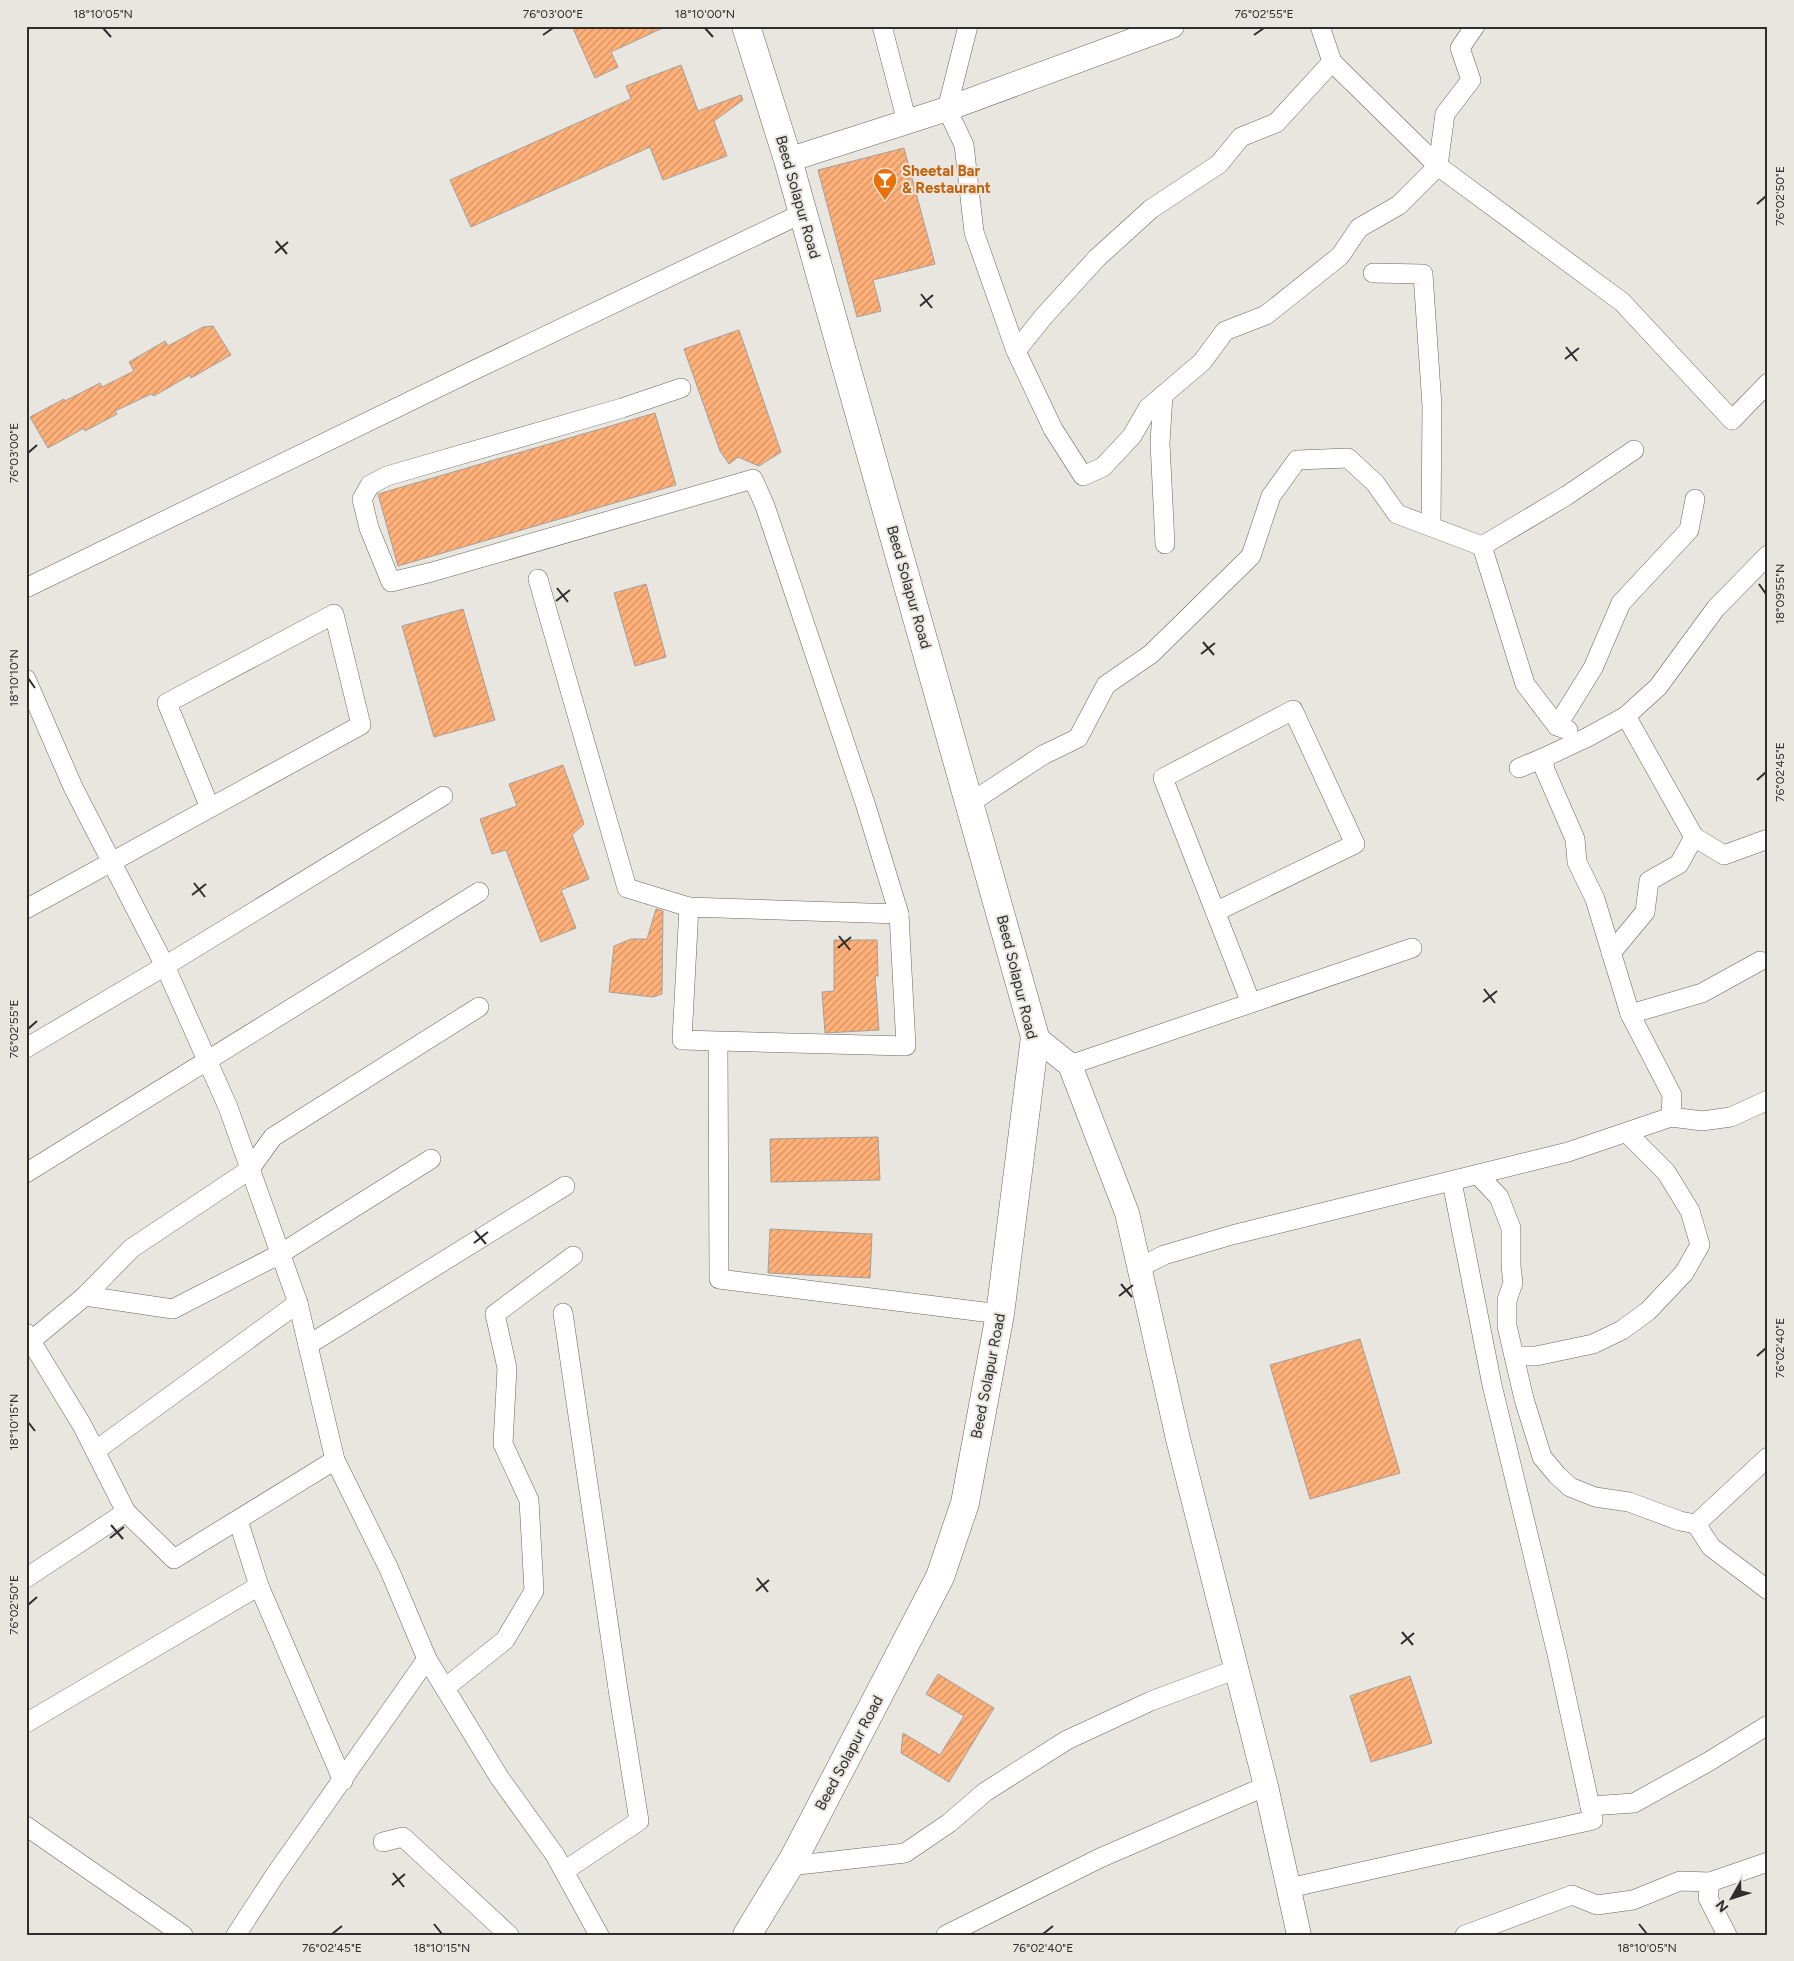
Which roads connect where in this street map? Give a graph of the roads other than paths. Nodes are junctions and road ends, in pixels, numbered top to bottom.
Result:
1 (746, 26) edge
2 (882, 26) edge
3 (968, 26) edge
4 (1172, 26) edge
5 (1320, 26) edge
6 (1475, 26) edge
7 (1332, 62) junction
8 (947, 109) junction
9 (907, 122) junction
10 (788, 160) junction
11 (1438, 166) junction
12 (803, 213) junction
13 (1373, 273) dead end
14 (1016, 351) junction
15 (1768, 383) edge
16 (681, 388) dead end
17 (1163, 395) junction
18 (1634, 450) dead end
19 (1695, 499) dead end
20 (1431, 526) junction
21 (1165, 544) dead end
22 (1482, 546) junction
23 (1768, 555) edge
24 (538, 579) dead end
25 (26, 588) edge
26 (26, 679) edge
27 (1626, 716) junction
28 (1557, 726) junction
29 (1588, 737) junction
30 (1542, 758) junction
31 (1519, 768) dead end
32 (443, 796) dead end
33 (970, 802) junction
34 (210, 808) junction
35 (1694, 837) junction
36 (1768, 839) edge
37 (111, 863) junction
38 (479, 892) dead end
39 (689, 907) junction
40 (26, 908) edge
41 (1215, 912) junction
42 (899, 914) junction
43 (1412, 948) dead end
44 (1611, 952) junction
45 (1760, 961) dead end
46 (165, 966) junction
47 (1251, 1003) junction
48 (479, 1007) dead end
49 (1630, 1014) junction
50 (1035, 1037) junction
51 (718, 1042) junction
52 (26, 1048) edge
53 (207, 1060) junction
54 (1070, 1066) junction
55 (1768, 1100) edge
56 (1672, 1117) junction
57 (1627, 1133) junction
58 (431, 1159) dead end
59 (249, 1170) junction
60 (26, 1173) edge
61 (1478, 1175) junction
62 (1452, 1182) junction
63 (565, 1186) dead end
64 (280, 1254) junction
65 (573, 1256) dead end
66 (1139, 1268) junction
67 (85, 1296) junction
68 (298, 1303) junction
69 (563, 1313) dead end
70 (1000, 1314) junction
71 (29, 1336) edge
72 (308, 1345) junction
73 (1514, 1356) junction
74 (95, 1451) junction
75 (1768, 1457) edge
76 (335, 1460) junction
77 (126, 1512) junction
78 (238, 1520) junction
79 (1696, 1524) junction
80 (26, 1578) edge
81 (259, 1586) junction
82 (1768, 1590) edge
83 (427, 1658) junction
84 (1237, 1669) junction
85 (445, 1688) junction
86 (26, 1723) edge
87 (1768, 1725) edge
88 (343, 1781) junction
89 (1266, 1786) junction
90 (1590, 1806) junction
91 (26, 1826) edge
92 (383, 1842) dead end
93 (1768, 1862) edge
94 (789, 1866) junction
95 (564, 1871) junction
96 (1710, 1882) junction
97 (1289, 1888) junction
98 (183, 1935) edge
99 (236, 1935) edge
100 (509, 1935) edge
101 (599, 1935) edge
102 (747, 1935) edge
103 (946, 1935) edge
104 (1300, 1935) edge
105 (1465, 1935) edge
106 (1727, 1935) edge

1 - 10 main road, Beed Solapur Road
2 - 9 street
3 - 8 street
4 - 8 street
5 - 7 street
6 - 11 street
7 - 11 street
7 - 14 street
8 - 9 street
8 - 14 street
9 - 10 street
10 - 12 main road, Beed Solapur Road
11 - 15 street
11 - 17 street
12 - 25 street
12 - 33 main road, Beed Solapur Road
13 - 20 street
14 - 17 street
16 - 42 street
17 - 21 street
18 - 22 street
19 - 28 street
20 - 22 street
20 - 33 street
22 - 28 street
23 - 27 street
24 - 39 street
26 - 37 street
27 - 29 street
27 - 35 street
28 - 29 street
29 - 30 street
30 - 31 street
30 - 44 street
32 - 46 street
33 - 50 main road, Beed Solapur Road
34 - 34 street
34 - 37 street
35 - 36 street
35 - 44 street
37 - 40 street
37 - 46 street
38 - 53 street
39 - 42 street
39 - 51 street
41 - 41 street
41 - 47 street
42 - 51 street
43 - 47 street
44 - 49 street
45 - 49 street
46 - 52 street
46 - 53 street
47 - 54 street
48 - 59 street
49 - 56 street
50 - 54 street
50 - 70 main road, Beed Solapur Road
51 - 70 street
53 - 59 street
53 - 60 street
54 - 66 street
55 - 56 street
56 - 57 street
57 - 61 street
57 - 73 street
58 - 64 street
59 - 64 street
59 - 67 street
61 - 62 street
61 - 73 street
62 - 66 street
62 - 90 street
63 - 72 street
64 - 67 street
64 - 68 street
65 - 85 street
66 - 84 street
67 - 71 street
68 - 72 street
68 - 74 street
69 - 95 street
70 - 94 main road, Beed Solapur Road
71 - 74 street
72 - 76 street
73 - 79 street
74 - 77 street
75 - 79 street
76 - 78 street
76 - 83 street
77 - 78 street
77 - 80 street
78 - 81 street
79 - 82 street
81 - 86 street
81 - 88 street
83 - 85 street
83 - 88 street
84 - 89 street
84 - 94 street
85 - 95 street
87 - 90 street
88 - 99 street
89 - 97 street
89 - 103 street
90 - 97 street
91 - 98 street
92 - 100 street
93 - 96 street
94 - 102 main road, Beed Solapur Road
95 - 101 street
96 - 105 street
96 - 106 street
97 - 104 street

